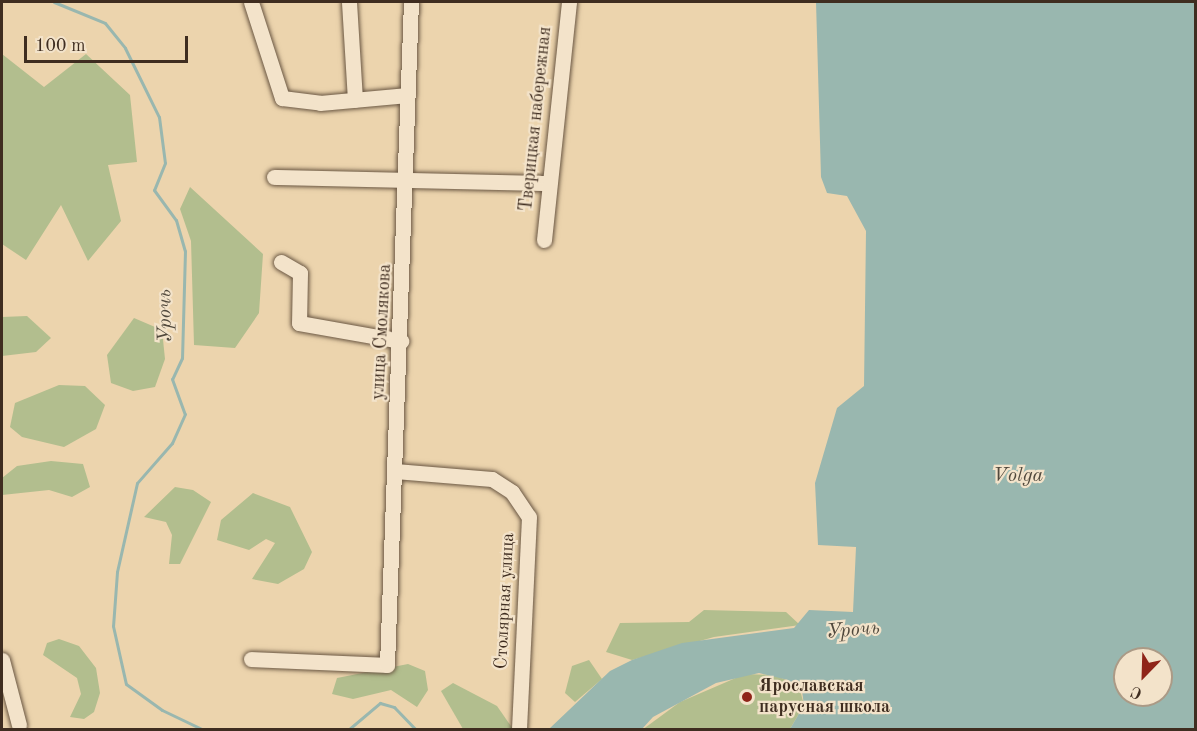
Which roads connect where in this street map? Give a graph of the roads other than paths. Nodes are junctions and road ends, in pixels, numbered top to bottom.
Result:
1 (251, 2) edge
2 (349, 2) edge
3 (411, 2) edge
4 (569, 2) edge
5 (408, 95) junction
6 (355, 100) junction
7 (274, 177) dead end
8 (408, 182) junction
9 (546, 183) junction
10 (544, 240) dead end
11 (281, 262) dead end
12 (401, 341) junction
13 (395, 471) junction
14 (251, 659) dead end
15 (2, 660) edge
16 (19, 725) dead end
17 (519, 729) edge

1 - 6 street
2 - 6 street
3 - 5 street, улица Смолякова
4 - 9 street, Тверицкая набережная
5 - 6 street
5 - 8 street, улица Смолякова
7 - 8 street
8 - 9 street
8 - 12 street, улица Смолякова
9 - 10 street, Тверицкая набережная
11 - 12 street
12 - 13 street, улица Смолякова
13 - 14 street, улица Смолякова
13 - 17 street, Столярная улица
15 - 16 street

